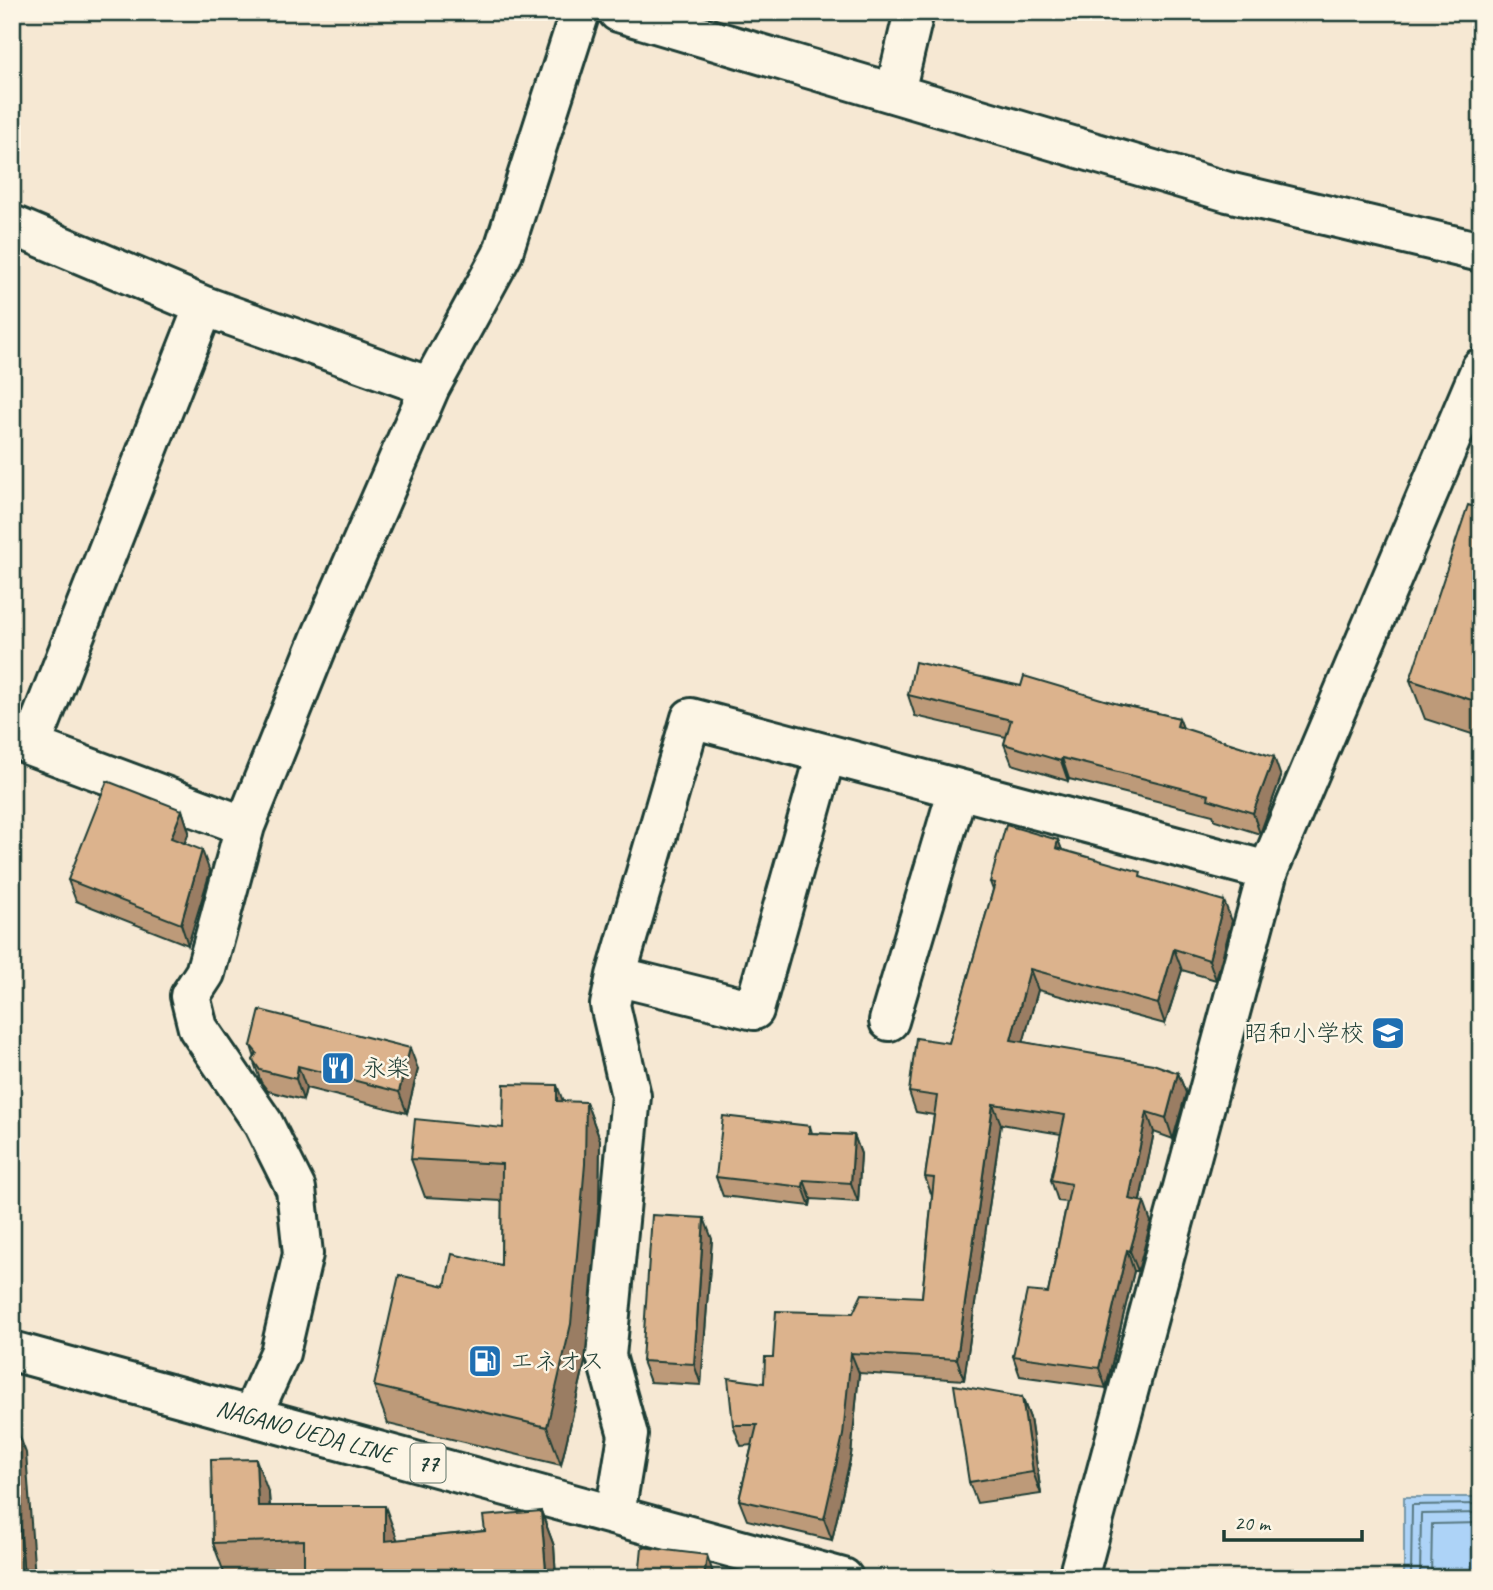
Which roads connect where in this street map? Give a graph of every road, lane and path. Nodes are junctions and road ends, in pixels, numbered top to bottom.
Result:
1 (580, 12) edge
2 (618, 12) edge
3 (914, 12) edge
4 (895, 92) junction
5 (12, 225) edge
6 (1481, 252) edge
7 (204, 306) junction
8 (1481, 368) edge
9 (430, 387) junction
10 (826, 754) junction
11 (958, 789) junction
12 (245, 826) junction
13 (1268, 871) junction
14 (616, 976) junction
15 (889, 1021) dead end
16 (12, 1351) edge
17 (252, 1415) junction
18 (615, 1514) junction
19 (843, 1578) edge
20 (1078, 1578) edge

1 - 9 street
2 - 4 street
3 - 4 street
4 - 6 street
5 - 7 street
7 - 9 street
7 - 12 street
8 - 13 street
9 - 12 street
10 - 11 street
10 - 14 street
10 - 14 street
11 - 13 street
11 - 15 street
12 - 17 street
13 - 20 street
14 - 18 street
16 - 17 street, NAGANO UEDA LINE / 77
17 - 18 street, NAGANO UEDA LINE / 77
18 - 19 street, NAGANO UEDA LINE / 77

